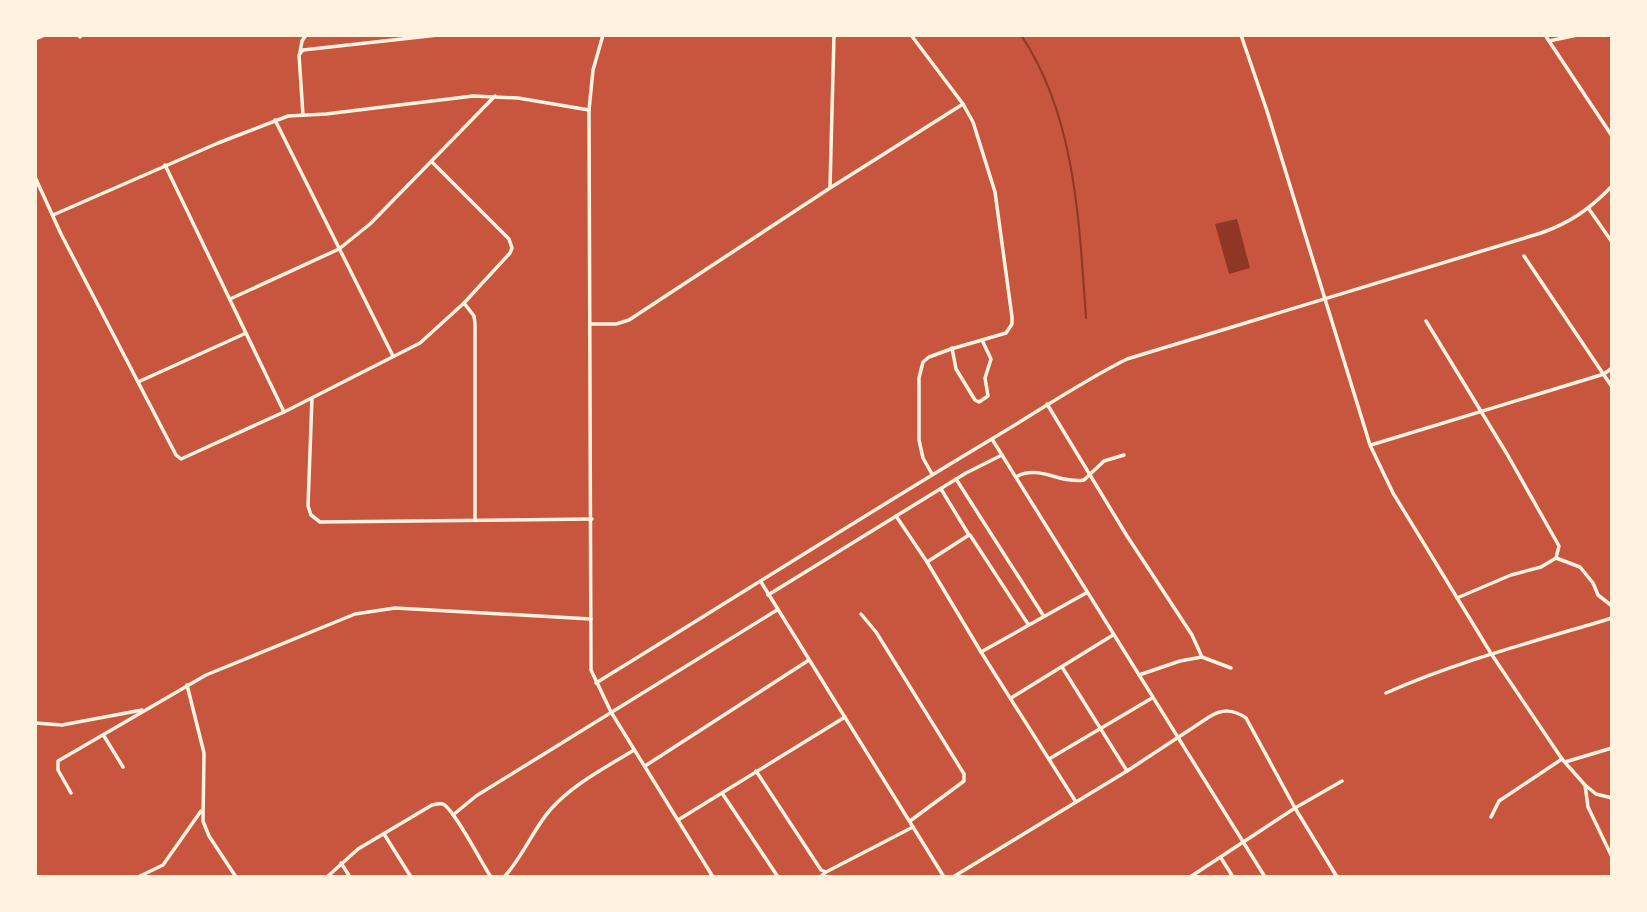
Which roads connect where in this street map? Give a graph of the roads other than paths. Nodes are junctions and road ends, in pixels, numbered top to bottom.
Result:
1 (44, 35) edge
2 (306, 35) edge
3 (370, 35) edge
4 (384, 35) edge
5 (438, 35) edge
6 (603, 35) edge
7 (834, 35) edge
8 (911, 35) edge
9 (1241, 35) edge
10 (1545, 35) edge
11 (1577, 35) edge
12 (35, 39) edge
13 (393, 40) junction
14 (1549, 41) junction
15 (368, 42) junction
16 (300, 52) junction
17 (495, 96) junction
18 (963, 104) junction
19 (589, 110) junction
20 (303, 115) junction
21 (275, 120) junction
22 (1612, 136) edge
23 (432, 162) junction
24 (165, 165) junction
25 (35, 177) edge
26 (1612, 186) edge
27 (830, 188) junction
28 (1589, 208) junction
29 (53, 215) junction
30 (1612, 242) edge
31 (339, 249) junction
32 (1524, 256) dead end
33 (1324, 298) junction
34 (230, 299) junction
35 (464, 303) junction
36 (1426, 321) dead end
37 (591, 324) junction
38 (245, 334) junction
39 (982, 340) junction
40 (952, 348) junction
41 (393, 356) junction
42 (1612, 368) edge
43 (1604, 374) junction
44 (138, 382) junction
45 (1612, 387) edge
46 (312, 398) junction
47 (1047, 404) junction
48 (1481, 411) junction
49 (284, 412) junction
50 (992, 439) junction
51 (1370, 445) junction
52 (1002, 455) junction
53 (1124, 455) dead end
54 (932, 474) junction
55 (1089, 475) junction
56 (1016, 477) junction
57 (956, 479) junction
58 (941, 489) junction
59 (896, 516) junction
60 (592, 519) junction
61 (475, 520) junction
62 (969, 534) junction
63 (1556, 558) junction
64 (928, 562) junction
65 (761, 582) junction
66 (1086, 593) junction
67 (768, 595) junction
68 (1457, 598) junction
69 (1612, 606) edge
70 (777, 610) junction
71 (862, 614) dead end
72 (1044, 615) junction
73 (1612, 618) edge
74 (591, 619) junction
75 (1028, 624) junction
76 (1113, 635) junction
77 (981, 652) junction
78 (1492, 655) junction
79 (1202, 657) junction
80 (809, 660) junction
81 (1062, 667) junction
82 (1231, 668) dead end
83 (1139, 675) junction
84 (596, 683) junction
85 (187, 685) junction
86 (1385, 693) dead end
87 (1011, 698) junction
88 (1152, 698) junction
89 (147, 709) junction
90 (611, 712) junction
91 (845, 717) junction
92 (35, 723) edge
93 (1101, 728) junction
94 (104, 735) junction
95 (1177, 737) junction
96 (1612, 748) edge
97 (634, 750) junction
98 (1049, 759) junction
99 (1563, 760) junction
100 (645, 766) junction
101 (123, 767) dead end
102 (756, 771) junction
103 (1127, 771) junction
104 (1342, 781) dead end
105 (1585, 785) junction
106 (71, 793) dead end
107 (722, 793) junction
108 (1612, 798) edge
109 (1076, 802) junction
110 (1295, 808) junction
111 (202, 809) junction
112 (453, 815) junction
113 (1490, 817) dead end
114 (678, 820) junction
115 (910, 821) junction
116 (914, 827) junction
117 (384, 834) junction
118 (1243, 844) junction
119 (1612, 857) edge
120 (1221, 858) junction
121 (341, 863) junction
122 (826, 872) junction
123 (138, 877) edge
124 (236, 877) edge
125 (327, 877) edge
126 (350, 877) edge
127 (411, 877) edge
128 (491, 877) edge
129 (504, 877) edge
130 (713, 877) edge
131 (778, 877) edge
132 (820, 877) edge
133 (944, 877) edge
134 (953, 877) edge
135 (1190, 877) edge
136 (1233, 877) edge
137 (1265, 877) edge
138 (1336, 877) edge

1 - 12 street
2 - 16 street
3 - 15 street
4 - 13 street
5 - 13 street
6 - 19 street
7 - 27 street
8 - 18 street
9 - 33 street
10 - 14 street
11 - 14 street
13 - 15 street
14 - 22 street
15 - 16 street
16 - 20 street
17 - 19 street
17 - 20 street
17 - 23 street
18 - 27 street
18 - 39 street
19 - 37 street
20 - 21 street
21 - 24 street
21 - 31 street
23 - 31 street
23 - 35 street
24 - 29 street
24 - 34 street
25 - 29 street
26 - 28 street
27 - 37 street
28 - 30 street
28 - 33 street
29 - 44 street
31 - 34 street
31 - 41 street
32 - 43 street
33 - 47 street
33 - 51 street
34 - 38 street
35 - 41 street
35 - 61 street
36 - 48 street
37 - 60 street
38 - 44 street
38 - 49 street
39 - 40 street
39 - 40 street
40 - 54 street
41 - 46 street
42 - 43 street
43 - 45 street
43 - 48 street
44 - 49 street
46 - 49 street
46 - 61 street
47 - 50 street
47 - 55 street
48 - 51 street
48 - 63 street
50 - 52 street
50 - 54 street
51 - 68 street
52 - 56 street
52 - 57 street
53 - 55 street
54 - 65 street
55 - 56 street
55 - 79 street
56 - 66 street
57 - 58 street
57 - 72 street
58 - 59 street
58 - 62 street
59 - 64 street
59 - 67 street
60 - 61 street
60 - 74 street
62 - 64 street
62 - 75 street
63 - 68 street
63 - 69 street
64 - 77 street
65 - 67 street
65 - 84 street
66 - 72 street
66 - 76 street
67 - 70 street
68 - 78 street
70 - 80 street
70 - 90 street
71 - 115 street
72 - 75 street
73 - 78 street
74 - 84 street
74 - 85 street
75 - 77 street
76 - 81 street
76 - 83 street
77 - 87 street
78 - 86 street
78 - 99 street
79 - 82 street
79 - 83 street
80 - 91 street
80 - 100 street
81 - 87 street
81 - 93 street
83 - 88 street
84 - 90 street
85 - 89 street
85 - 111 street
87 - 98 street
88 - 93 street
88 - 95 street
89 - 92 street
89 - 94 street
90 - 97 street
90 - 112 street
91 - 102 street
91 - 115 street
93 - 98 street
93 - 103 street
94 - 101 street
94 - 106 street
95 - 103 street
95 - 110 street
95 - 118 street
96 - 99 street
97 - 100 street
97 - 129 street
98 - 109 street
99 - 105 street
99 - 113 street
100 - 114 street
102 - 107 street
102 - 122 street
103 - 109 street
104 - 110 street
105 - 108 street
105 - 119 street
107 - 114 street
107 - 131 street
109 - 134 street
110 - 118 street
110 - 138 street
111 - 123 street
111 - 124 street
112 - 117 street
112 - 128 street
114 - 130 street
115 - 116 street
116 - 122 street
116 - 133 street
117 - 121 street
117 - 127 street
118 - 120 street
118 - 137 street
120 - 135 street
120 - 136 street
121 - 125 street
121 - 126 street
122 - 132 street

